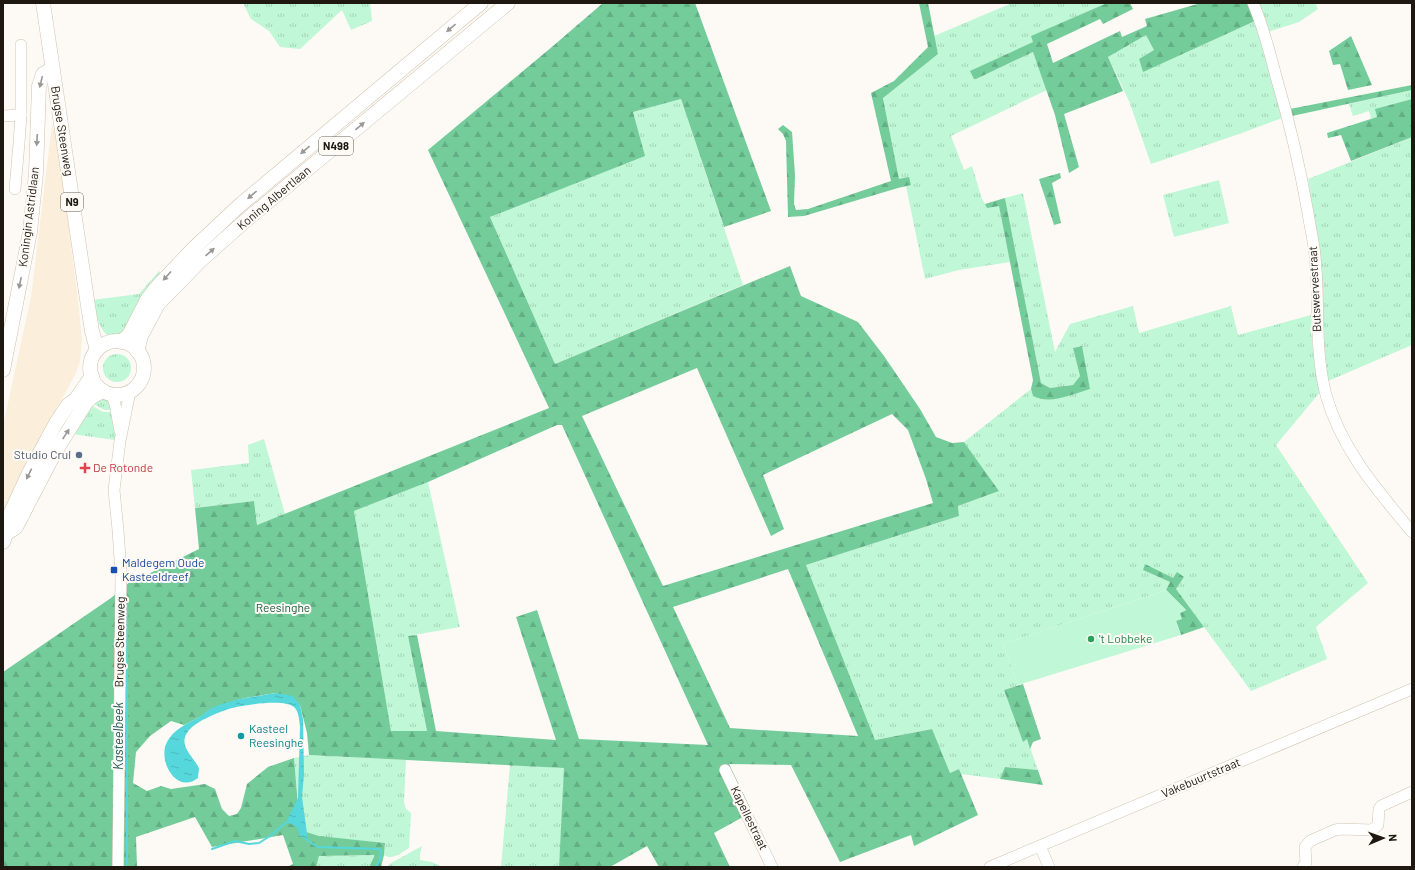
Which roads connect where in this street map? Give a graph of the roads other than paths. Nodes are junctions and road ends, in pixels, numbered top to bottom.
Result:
1 (43, 3) edge
2 (481, 3) edge
3 (508, 3) edge
4 (1253, 3) edge
5 (21, 45) dead end
6 (52, 69) junction
7 (21, 115) junction
8 (3, 116) edge
9 (15, 189) dead end
10 (88, 306) junction
11 (115, 342) junction
12 (97, 350) junction
13 (137, 350) junction
14 (3, 370) edge
15 (92, 376) junction
16 (130, 392) junction
17 (107, 393) junction
18 (120, 441) junction
19 (1412, 532) edge
20 (5, 538) edge
21 (1412, 689) edge
22 (725, 770) dead end
23 (1412, 792) edge
24 (1040, 846) junction
25 (118, 867) edge
26 (772, 867) edge
27 (990, 867) edge
28 (1049, 867) edge
29 (1303, 867) edge

1 - 6 main road, Brugse Steenweg / N9
2 -> 11 main road, Koning Albertlaan / N498
13 -> 3 main road, Koning Albertlaan / N498
4 - 19 street, Butswervestraat
5 - 7 street
6 - 10 main road, Brugse Steenweg / N9
6 -> 14 main road, Koningin Astridlaan
7 - 8 street
7 - 9 street
10 - 11 main road, Brugse Steenweg / N9
10 - 12 main road, Brugse Steenweg / N9
11 - 12 main road
11 - 13 main road, Brugse Steenweg
12 - 15 main road
13 - 16 main road, Brugse Steenweg
15 - 17 main road, Brugse Steenweg
15 -> 20 main road
16 - 17 main road
16 - 18 street, Brugse Steenweg
17 - 18 street, Brugse Steenweg
20 -> 17 main road
18 - 25 street, Brugse Steenweg
21 - 24 street, Vakebuurtstraat
22 - 26 street, Kapellestraat
23 - 29 street
24 - 27 street, Vakebuurtstraat
24 - 28 street

